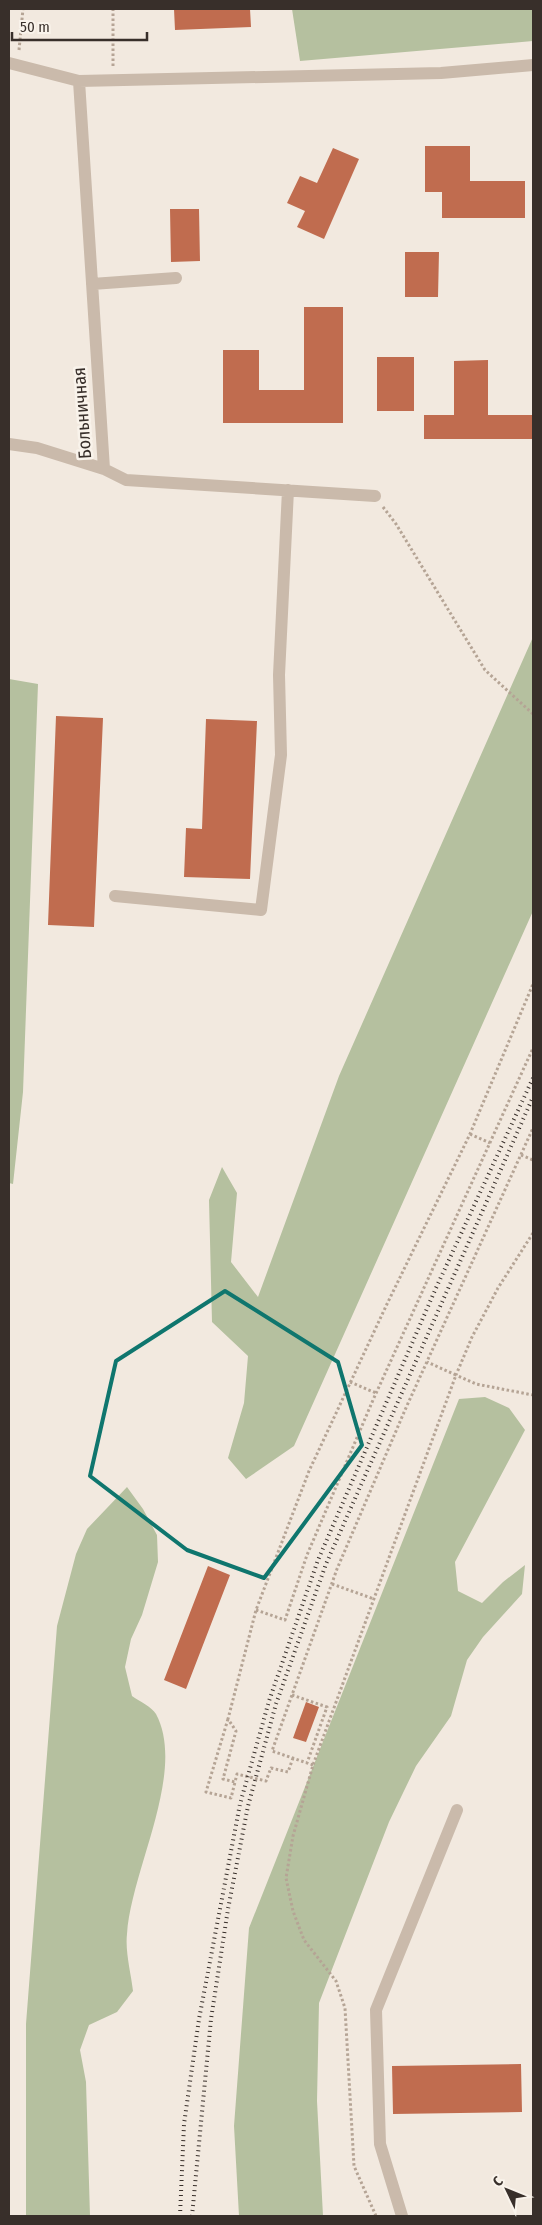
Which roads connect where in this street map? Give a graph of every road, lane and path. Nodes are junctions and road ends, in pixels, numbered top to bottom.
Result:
1 (23, 9) edge
2 (113, 9) edge
3 (13, 64) edge
4 (533, 65) edge
5 (113, 80) junction
6 (79, 81) junction
7 (176, 278) dead end
8 (92, 284) junction
9 (9, 444) edge
10 (104, 469) junction
11 (288, 490) junction
12 (376, 496) joint
13 (533, 714) edge
14 (115, 896) dead end
15 (533, 984) edge
16 (533, 1048) edge
17 (533, 1128) edge
18 (470, 1134) junction
19 (490, 1143) junction
20 (521, 1155) junction
21 (533, 1160) edge
22 (533, 1233) edge
23 (427, 1362) junction
24 (456, 1375) junction
25 (350, 1382) junction
26 (376, 1393) junction
27 (533, 1395) edge
28 (332, 1584) junction
29 (374, 1599) junction
30 (256, 1610) junction
31 (292, 1695) junction
32 (228, 1719) junction
33 (294, 1758) junction
34 (307, 1763) junction
35 (313, 1765) junction
36 (235, 1782) junction
37 (457, 1810) dead end
38 (376, 2216) edge
39 (402, 2216) edge

1 - 3 path
2 - 5 path
3 - 6 street
4 - 5 street
5 - 6 street
6 - 8 street, Больничная
7 - 8 street
8 - 10 street, Больничная
9 - 10 street
10 - 11 street, Больничная
11 - 12 street, Больничная
11 - 14 street
12 - 13 path
15 - 18 path
16 - 19 path
17 - 20 path
18 - 19 path
18 - 25 path
19 - 26 path
20 - 21 path
20 - 23 path
22 - 24 path
23 - 24 path
23 - 28 path
24 - 27 path
24 - 29 path
25 - 26 path
25 - 30 path
26 - 30 path
28 - 29 path
28 - 31 path
29 - 35 path
30 - 32 path
31 - 33 path
31 - 34 path
32 - 36 path
32 - 36 path
33 - 34 path
33 - 36 path
34 - 35 path
35 - 38 path
37 - 39 street

